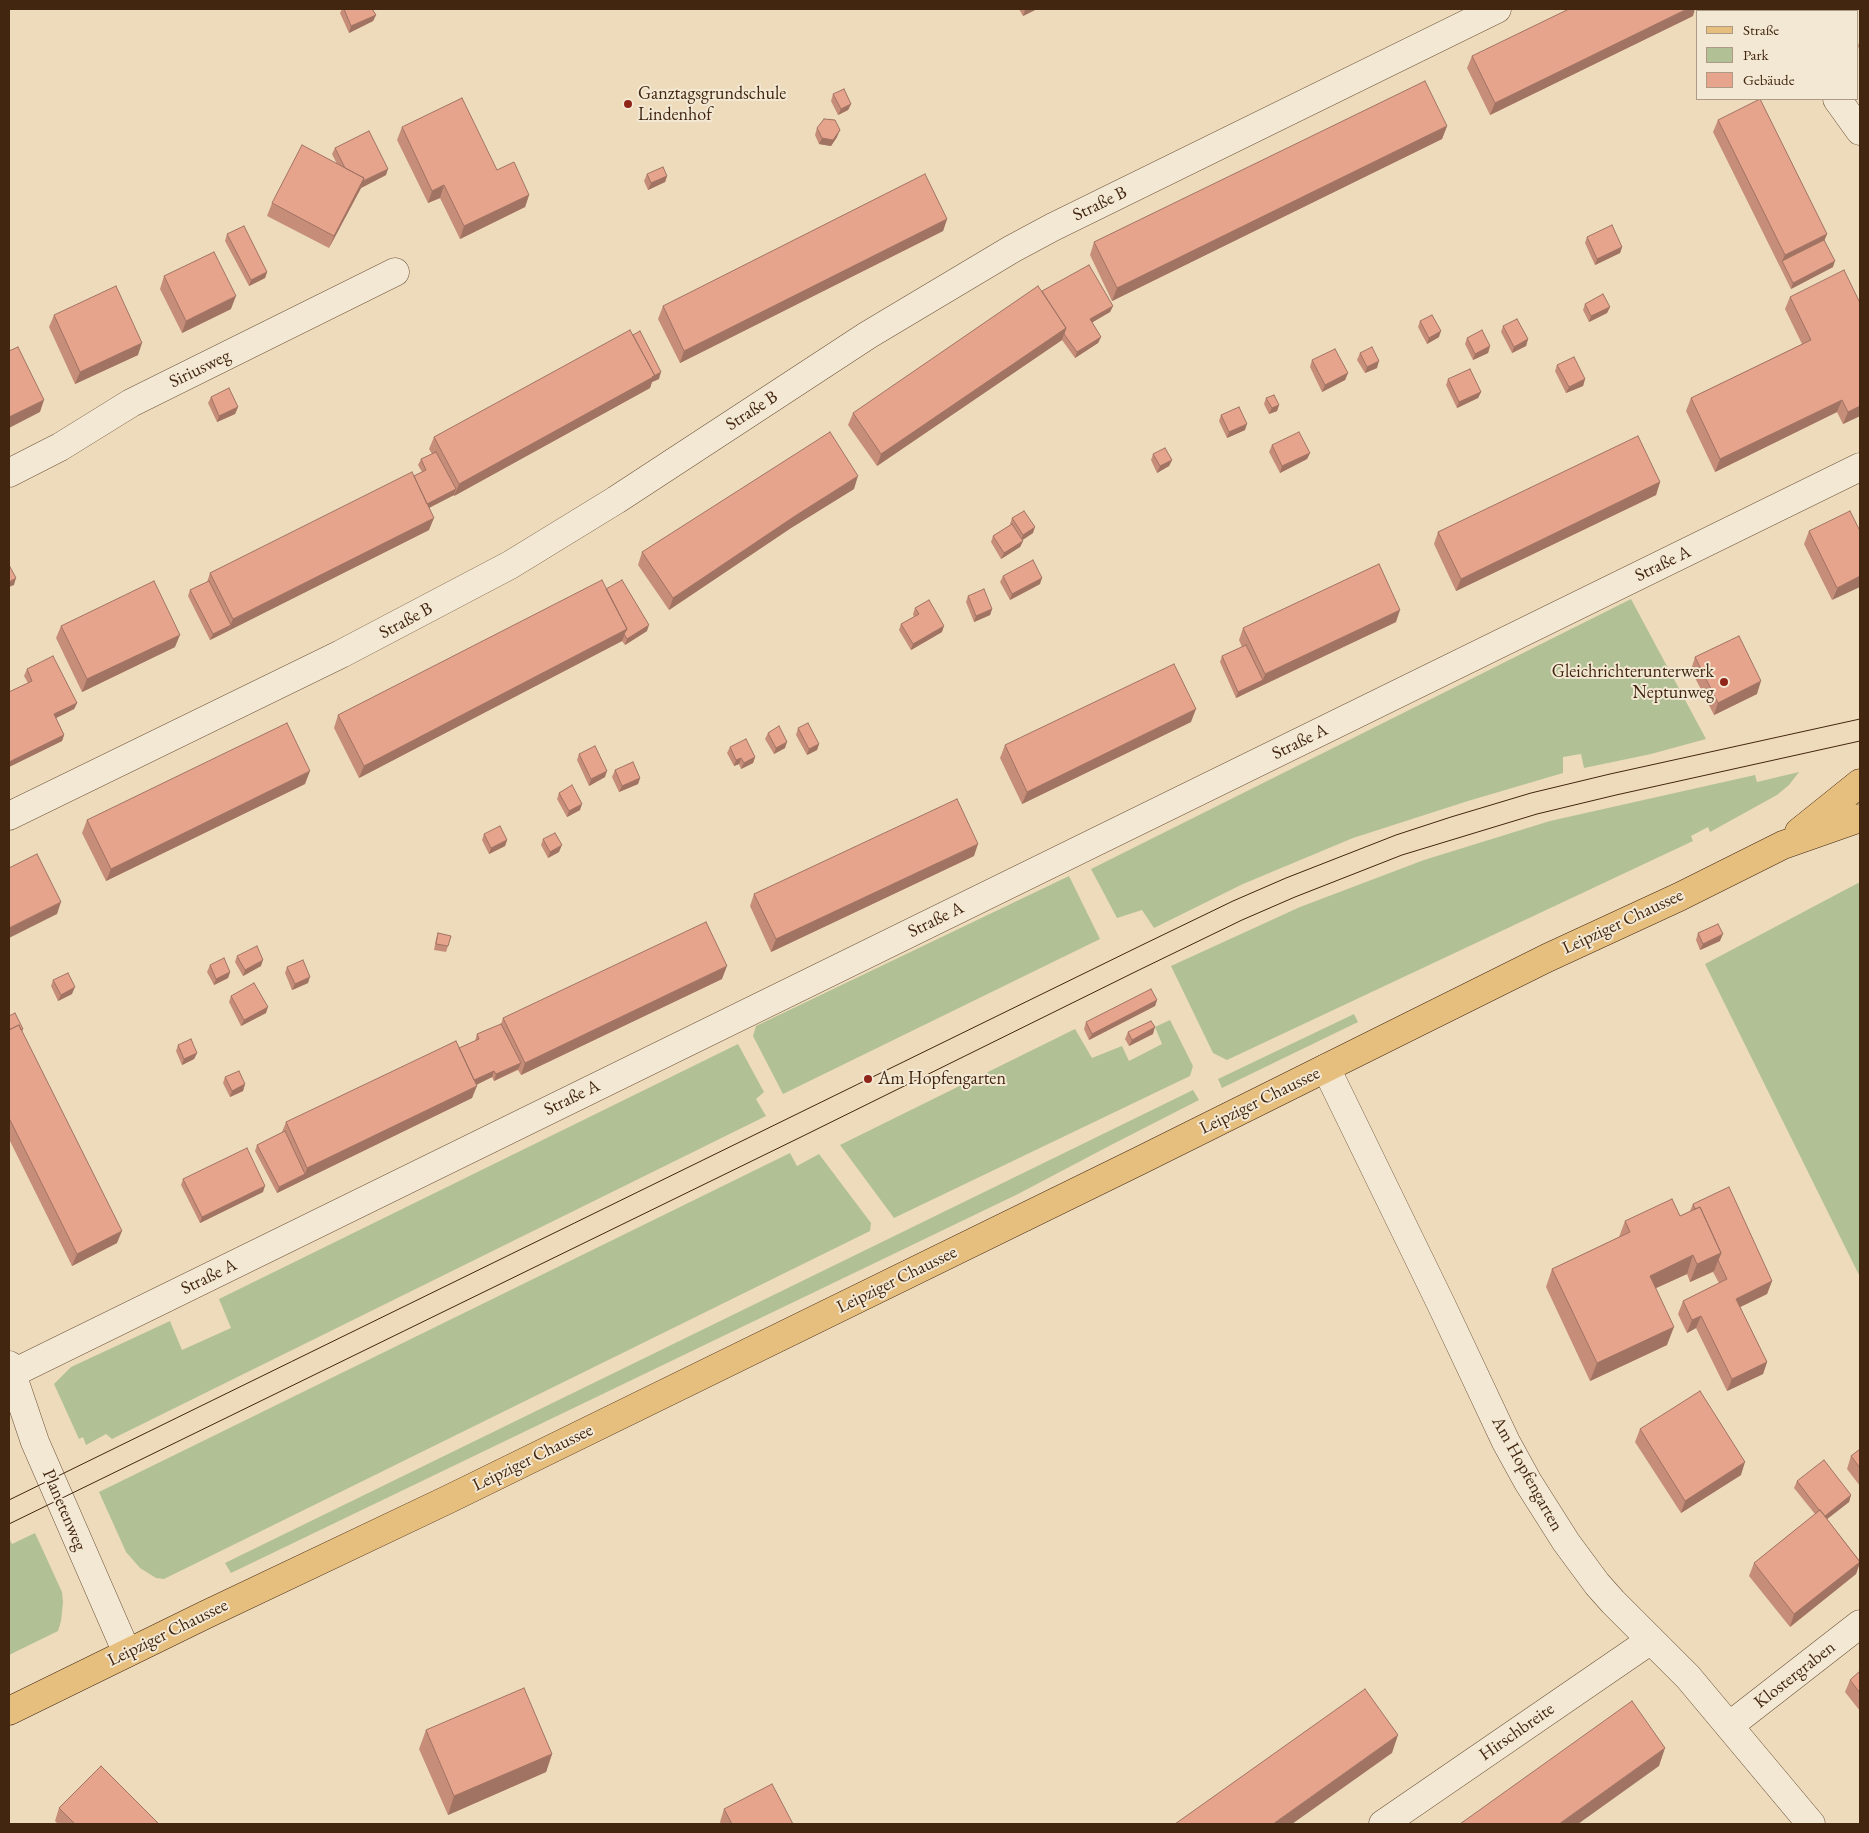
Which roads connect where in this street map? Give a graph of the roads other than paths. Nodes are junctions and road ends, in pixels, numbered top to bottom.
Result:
1 (1497, 9) edge
2 (1838, 100) edge
3 (1860, 131) edge
4 (395, 272) dead end
5 (1860, 467) edge
6 (9, 473) edge
7 (1860, 783) edge
8 (9, 816) edge
9 (1860, 818) edge
10 (1783, 845) junction
11 (1326, 1068) junction
12 (10, 1371) edge
13 (1860, 1624) edge
14 (1651, 1640) junction
15 (127, 1653) junction
16 (9, 1711) edge
17 (1729, 1726) junction
18 (1383, 1824) edge
19 (1811, 1824) edge

1 - 8 street, Straße B
2 - 3 street
4 - 6 street, Siriusweg
5 - 12 street, Straße A
7 - 10 main road, Leipziger Chaussee
9 - 10 main road, Leipziger Chaussee
10 - 11 main road, Leipziger Chaussee
11 - 14 street, Am Hopfengarten
11 - 15 main road, Leipziger Chaussee
12 - 15 street, Planetenweg
13 - 17 street, Klostergraben
14 - 17 street, Am Hopfengarten
14 - 18 street, Hirschbreite
15 - 16 main road, Leipziger Chaussee
17 - 19 street, Am Hopfengarten

